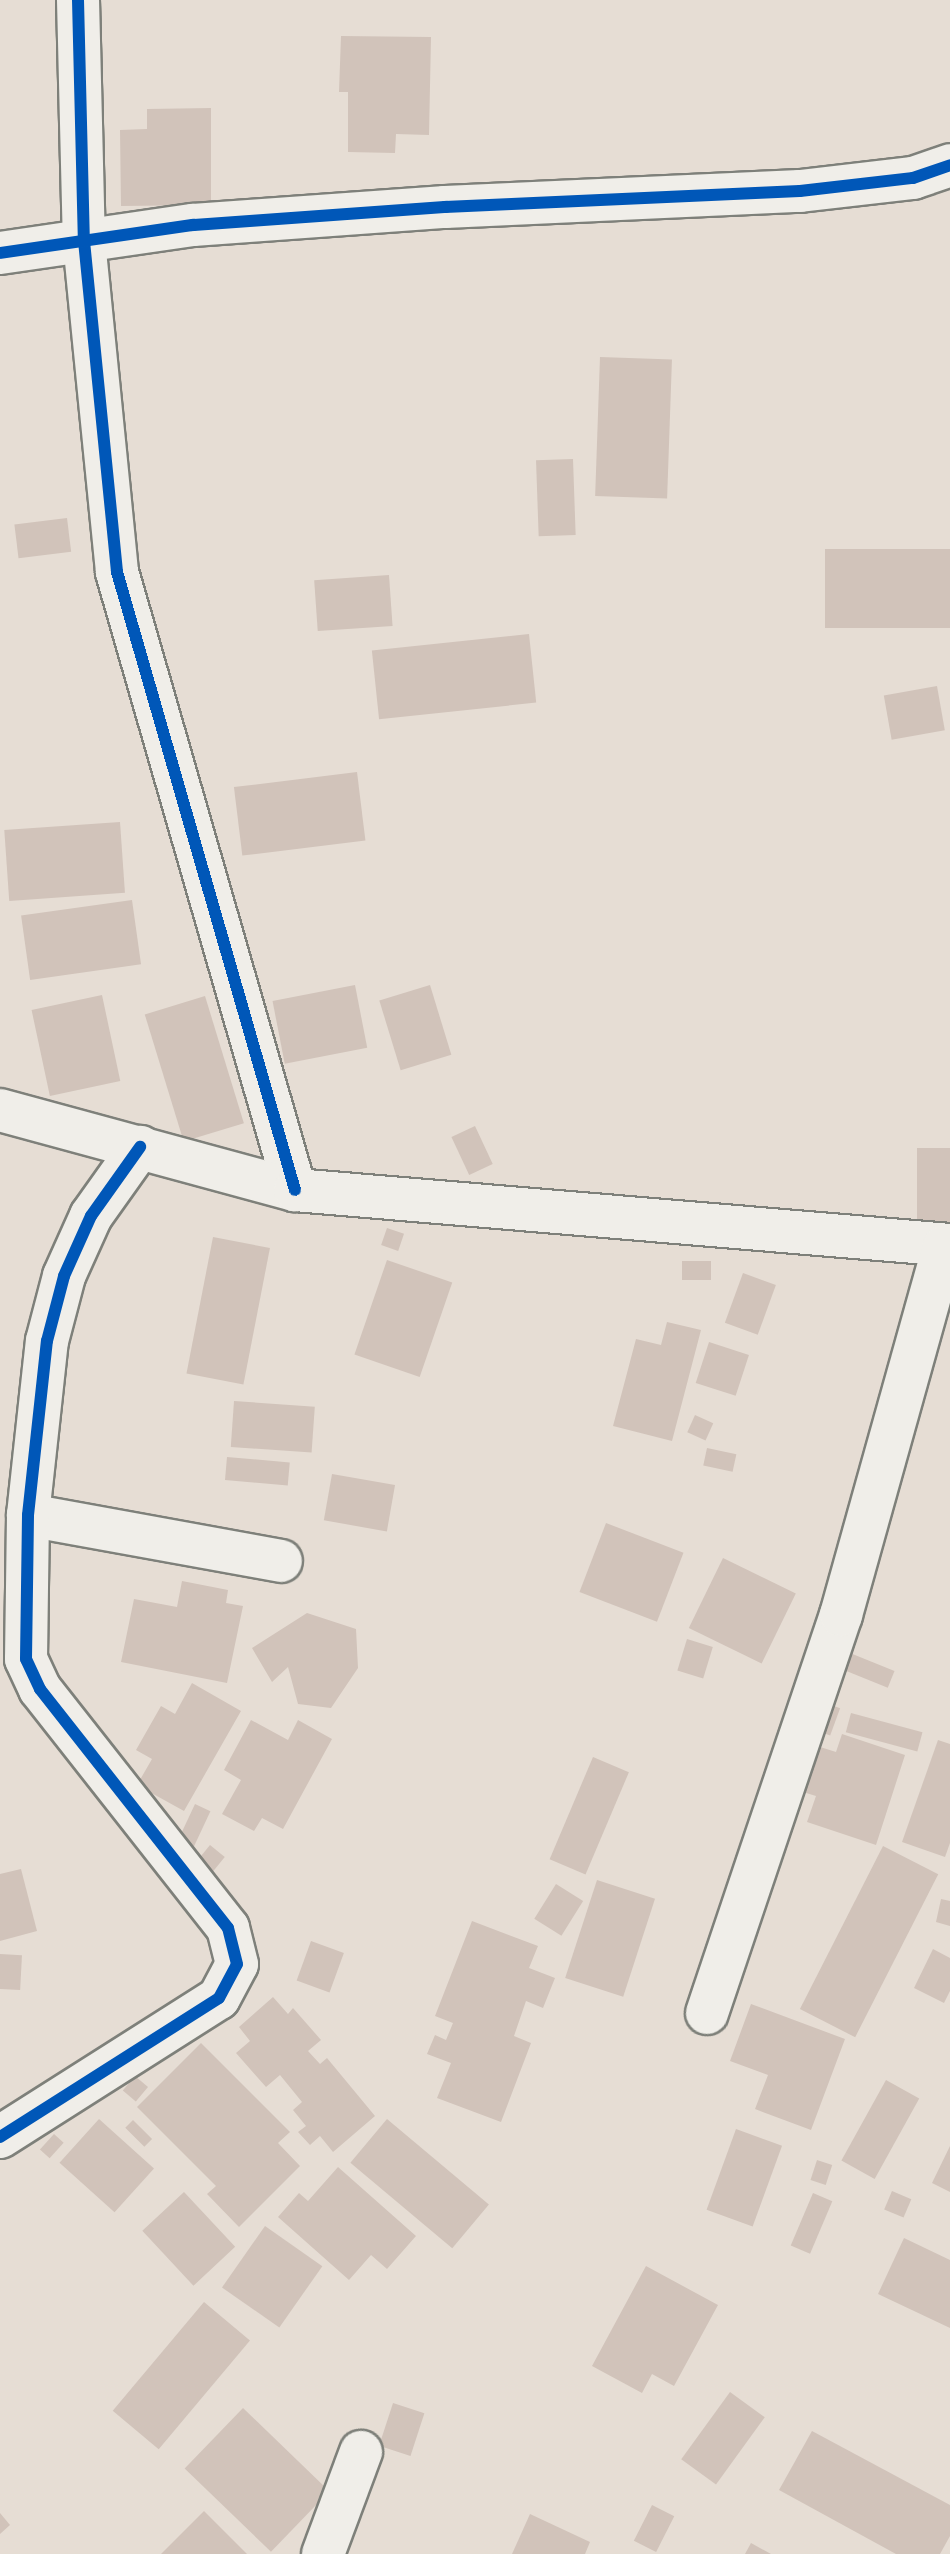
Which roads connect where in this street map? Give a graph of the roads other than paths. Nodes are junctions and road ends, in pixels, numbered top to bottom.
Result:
1 (78, 0) edge
2 (950, 165) edge
3 (84, 241) junction
4 (0, 253) edge
5 (0, 1110) edge
6 (140, 1147) junction
7 (295, 1190) junction
8 (947, 1246) edge
9 (28, 1515) junction
10 (281, 1561) dead end
11 (707, 2013) dead end
12 (0, 2137) edge
13 (361, 2452) dead end
14 (323, 2554) edge

1 - 3 street
2 - 3 street
3 - 4 street
3 - 7 street
5 - 6 street
6 - 7 street
6 - 9 street
7 - 8 street
8 - 11 street
9 - 10 street
9 - 12 street
13 - 14 street

